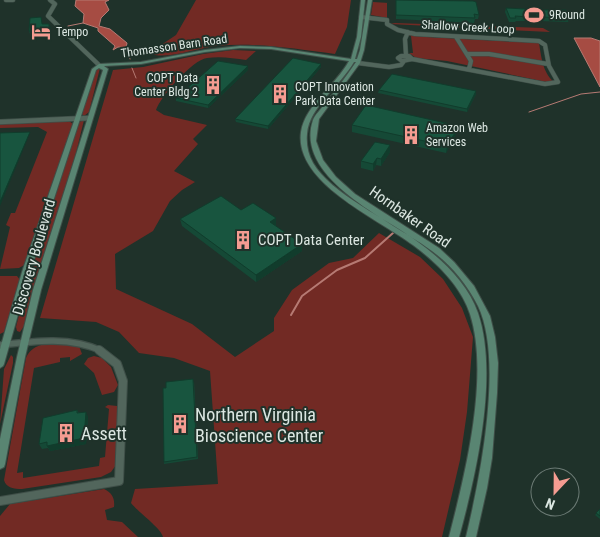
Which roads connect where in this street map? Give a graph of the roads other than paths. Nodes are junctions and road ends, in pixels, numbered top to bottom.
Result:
1 (6, 0) edge
2 (13, 0) edge
3 (50, 0) edge
4 (364, 0) edge
5 (370, 0) edge
6 (361, 18) junction
7 (368, 19) junction
8 (408, 32) junction
9 (456, 37) junction
10 (467, 54) junction
11 (406, 55) junction
12 (412, 59) junction
13 (355, 61) junction
14 (404, 61) junction
15 (548, 64) junction
16 (99, 65) junction
17 (469, 68) junction
18 (78, 118) junction
19 (90, 118) junction
20 (0, 122) edge
21 (364, 205) junction
22 (24, 342) junction
23 (2, 345) edge
24 (0, 364) edge
25 (0, 464) edge
26 (0, 501) edge
27 (454, 537) edge
28 (471, 537) edge

1 - 2 street
3 - 16 street
4 - 6 main road, Hornbaker Road
5 - 7 main road, Hornbaker Road
6 - 7 street, Shallow Creek Loop
6 - 13 main road, Hornbaker Road
7 - 8 street, Shallow Creek Loop
7 - 13 main road, Hornbaker Road
8 - 9 street, Shallow Creek Loop
8 - 11 street
9 - 10 street
9 - 15 street, Shallow Creek Loop
10 - 15 street
10 - 17 street
11 - 12 street, Shallow Creek Loop
11 - 14 street
12 - 14 street, Shallow Creek Loop
12 - 17 street, Shallow Creek Loop
13 - 14 street, Shallow Creek Loop
13 - 16 main road, Thomasson Barn Road
13 - 21 main road, Hornbaker Road
15 - 17 street, Shallow Creek Loop
16 - 18 main road, Discovery Boulevard
16 - 19 main road, Discovery Boulevard
18 - 19 street
18 - 20 street
18 - 23 main road, Discovery Boulevard
19 - 22 main road, Discovery Boulevard
21 - 27 main road, Hornbaker Road
21 - 28 main road, Hornbaker Road
22 - 23 street
22 - 25 main road, Discovery Boulevard
22 - 26 street
23 - 24 main road, Discovery Boulevard

